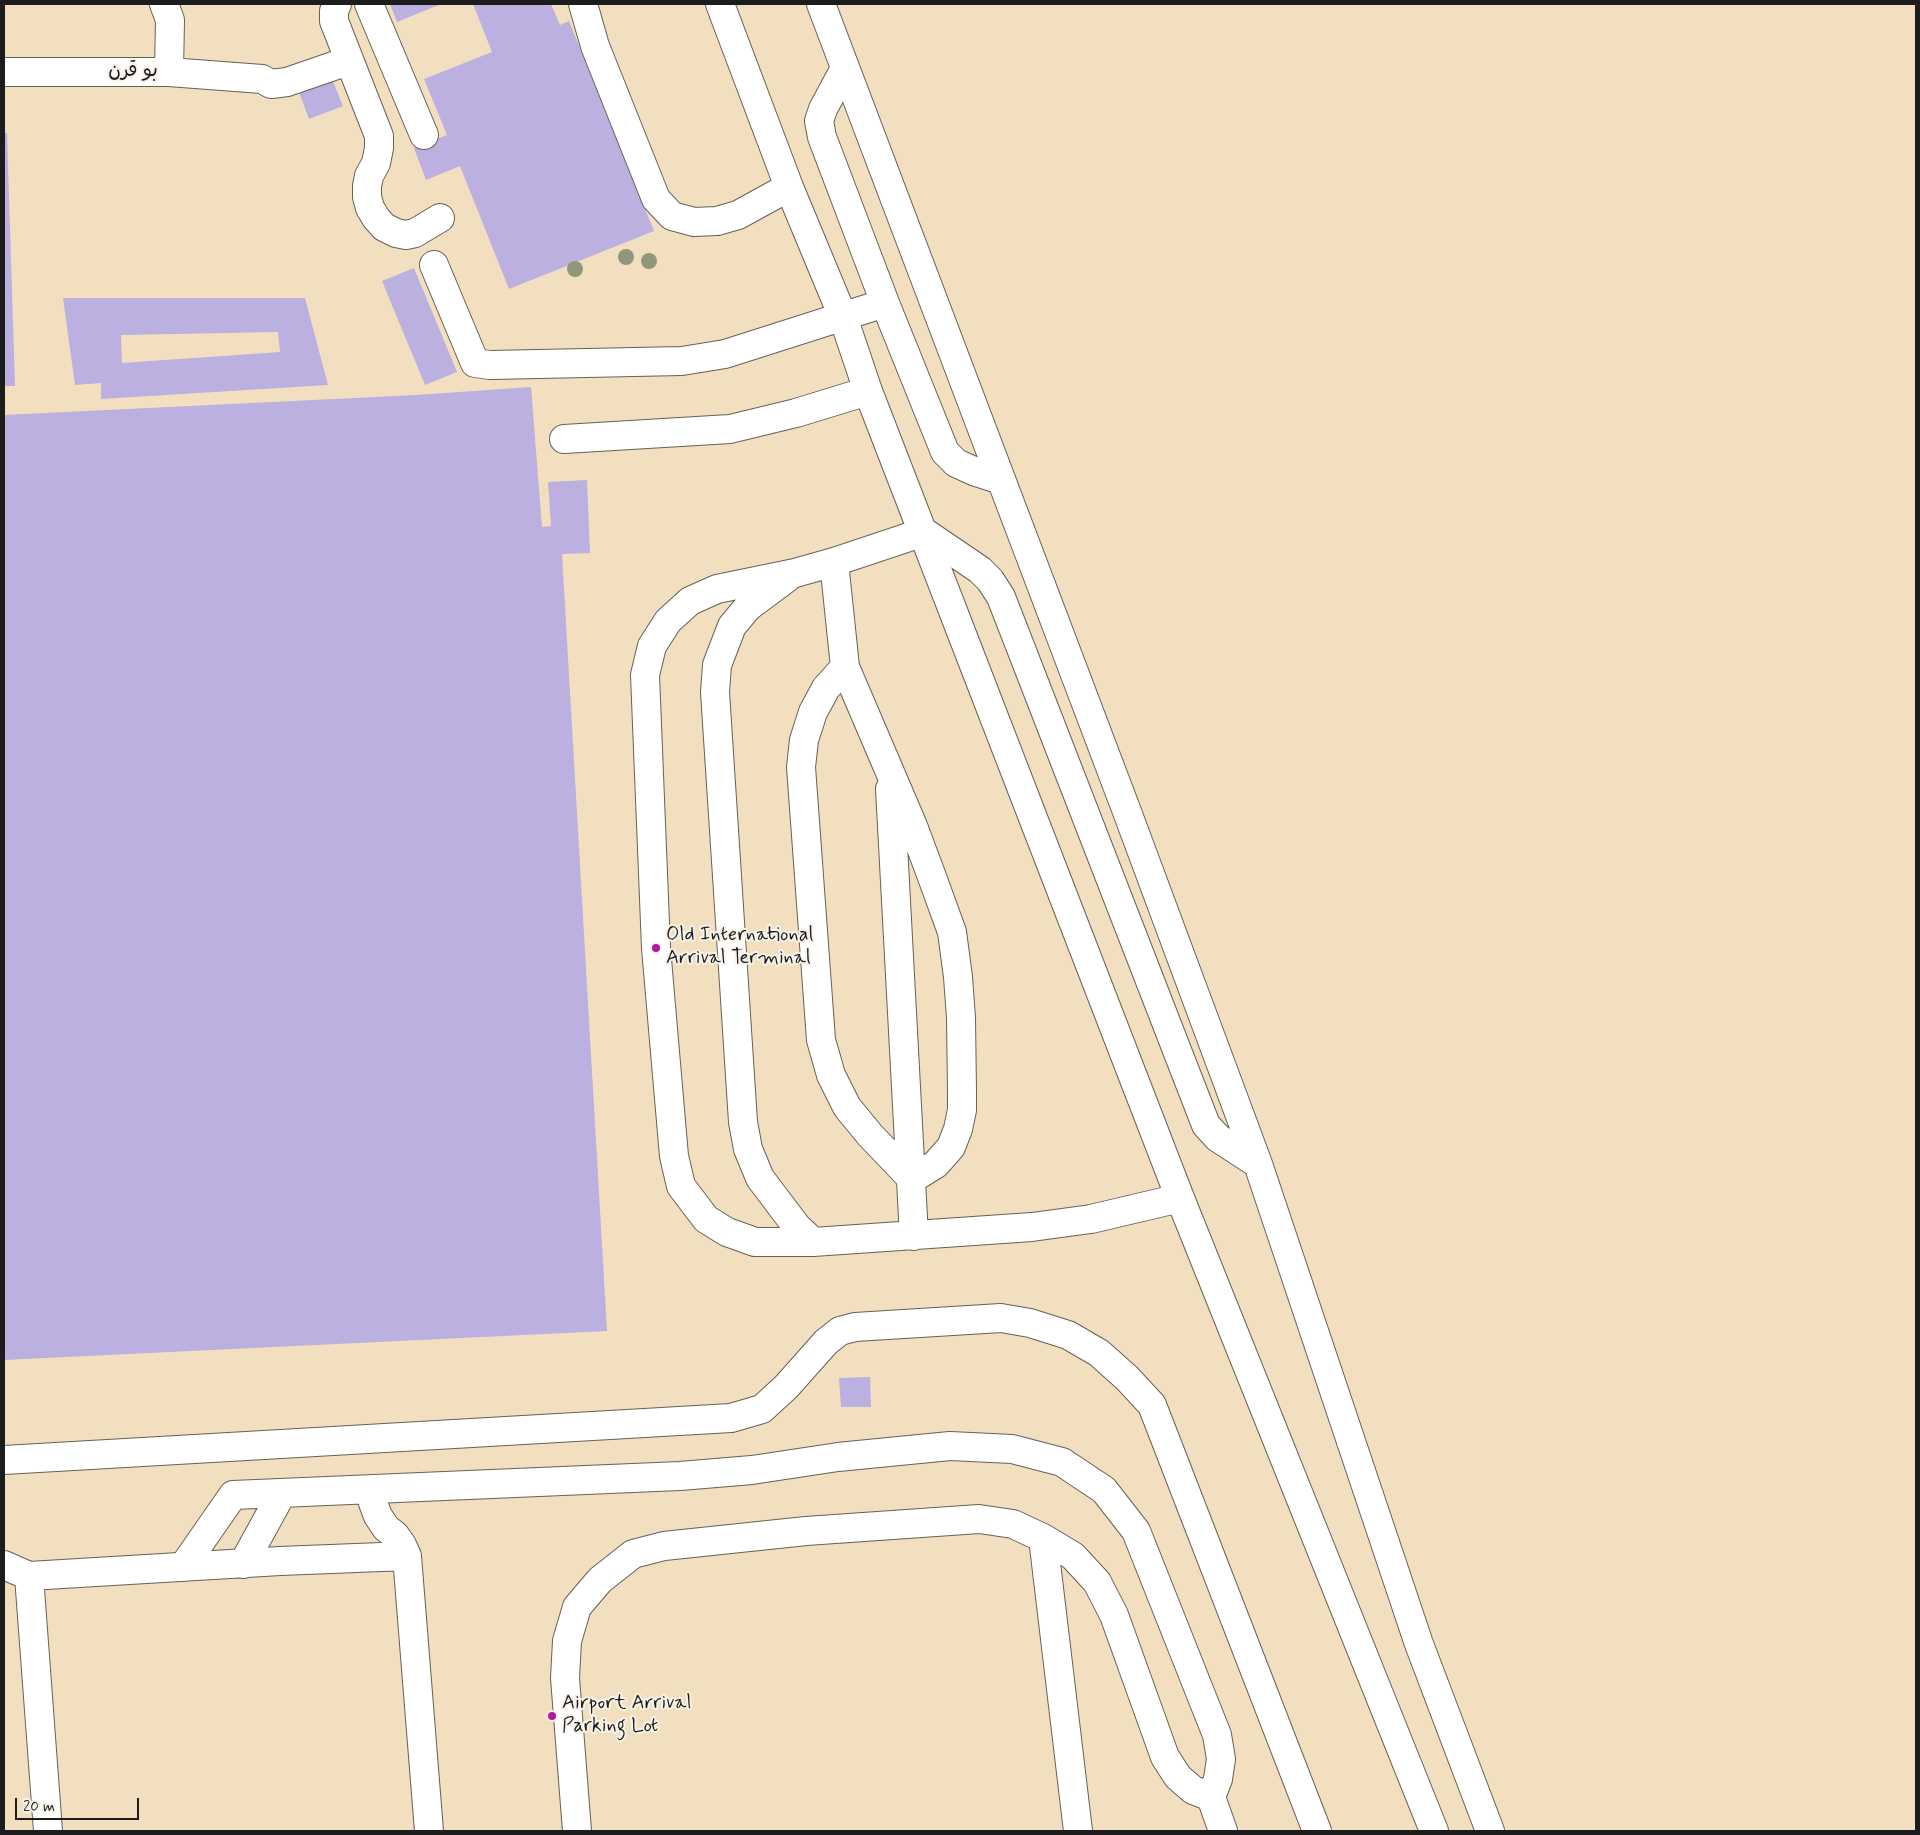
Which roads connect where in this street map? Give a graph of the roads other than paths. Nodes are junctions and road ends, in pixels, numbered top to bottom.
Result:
1 (164, 4) edge
2 (337, 4) edge
3 (369, 4) edge
4 (583, 4) edge
5 (720, 4) edge
6 (821, 4) edge
7 (345, 54) junction
8 (845, 68) junction
9 (4, 72) edge
10 (169, 72) junction
11 (424, 135) dead end
12 (789, 188) junction
13 (440, 218) dead end
14 (434, 266) dead end
15 (885, 303) junction
16 (843, 317) junction
17 (868, 391) junction
18 (564, 439) dead end
19 (1001, 480) junction
20 (924, 532) junction
21 (834, 562) junction
22 (794, 573) junction
23 (845, 667) junction
24 (889, 770) junction
25 (1258, 1164) junction
26 (912, 1179) junction
27 (1180, 1198) junction
28 (914, 1236) junction
29 (812, 1242) junction
30 (4, 1460) edge
31 (374, 1489) junction
32 (282, 1493) junction
33 (1044, 1538) junction
34 (407, 1556) junction
35 (243, 1564) junction
36 (4, 1565) edge
37 (183, 1568) junction
38 (29, 1576) junction
39 (1211, 1798) junction
40 (48, 1831) edge
41 (429, 1831) edge
42 (576, 1831) edge
43 (1078, 1831) edge
44 (1223, 1831) edge
45 (1317, 1831) edge
46 (1434, 1831) edge
47 (1490, 1831) edge

1 - 10 lane
2 - 7 lane
3 - 11 lane
4 - 12 lane
5 - 12 lane
6 - 8 lane
7 - 10 lane, بو قرن
7 - 13 lane
8 - 15 lane
8 - 19 lane
9 - 10 lane, بو قرن
12 - 16 lane
14 - 16 lane
15 - 16 lane
15 - 19 lane
16 - 17 lane
17 - 18 lane
17 - 20 lane
19 - 25 lane
20 - 21 lane
20 - 25 lane
20 - 27 lane
21 - 22 lane
21 - 23 lane
22 - 29 lane
22 - 29 lane
23 - 24 lane
23 - 26 lane
24 - 26 lane
24 - 26 lane
25 - 47 lane
26 - 28 lane
27 - 28 lane
27 - 46 lane
28 - 29 lane
30 - 45 lane
31 - 32 lane
31 - 34 lane
31 - 39 lane
32 - 35 lane
32 - 37 lane
33 - 39 lane
33 - 42 lane
33 - 43 lane
34 - 35 lane
34 - 41 lane
35 - 37 lane
36 - 38 lane
37 - 38 lane
38 - 40 lane
39 - 44 lane

